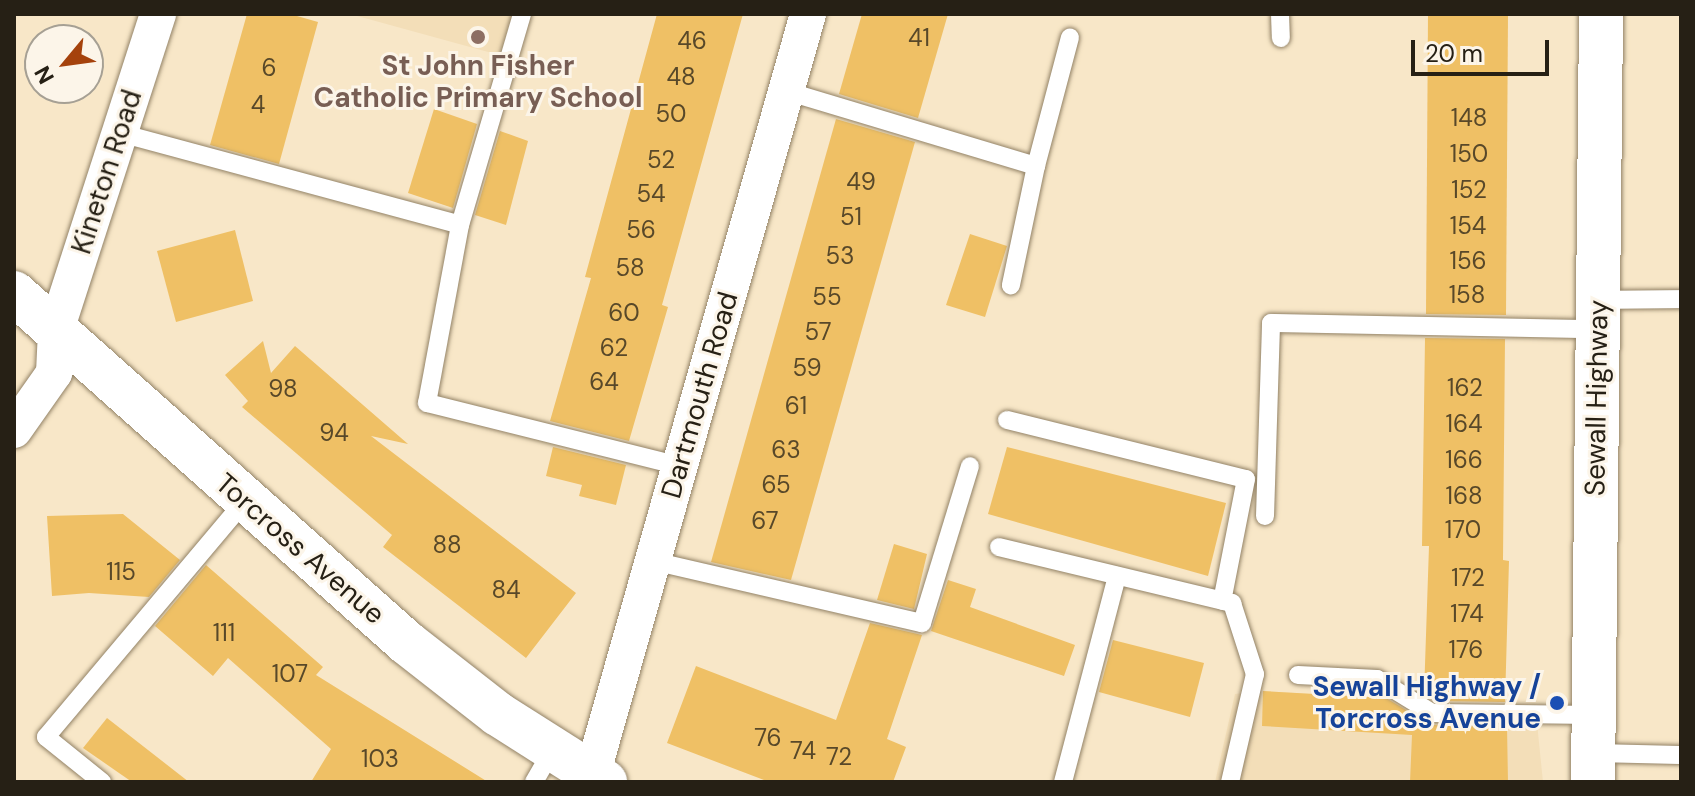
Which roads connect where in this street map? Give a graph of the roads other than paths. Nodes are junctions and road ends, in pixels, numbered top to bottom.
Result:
1 (158, 14) edge
2 (522, 14) edge
3 (808, 14) edge
4 (1280, 14) edge
5 (1601, 14) edge
6 (1070, 37) dead end
7 (1281, 38) dead end
8 (786, 91) junction
9 (120, 133) junction
10 (1036, 166) junction
11 (460, 225) junction
12 (1011, 285) dead end
13 (14, 293) edge
14 (1681, 299) edge
15 (1598, 314) junction
16 (56, 330) junction
17 (1007, 420) dead end
18 (14, 430) edge
19 (680, 466) junction
20 (970, 466) dead end
21 (245, 501) junction
22 (1265, 516) dead end
23 (999, 547) dead end
24 (653, 561) junction
25 (1117, 576) junction
26 (1222, 601) junction
27 (1298, 675) dead end
28 (1594, 750) edge
29 (1681, 755) edge
30 (544, 766) edge
31 (599, 779) edge
32 (102, 782) edge
33 (1063, 782) edge
34 (1230, 782) edge

1 - 9 street, Kineton Road
2 - 11 lane
3 - 8 street, Dartmouth Road
4 - 7 lane
5 - 15 street, Sewall Highway
6 - 10 lane
8 - 10 lane
8 - 19 street, Dartmouth Road
9 - 11 lane
9 - 16 street, Kineton Road
10 - 12 lane
11 - 19 lane
13 - 16 street, Torcross Avenue
14 - 15 lane
15 - 22 lane
15 - 28 street, Sewall Highway
16 - 18 street, Kineton Road
16 - 21 street, Torcross Avenue
17 - 26 lane
19 - 24 street, Dartmouth Road
20 - 24 lane
21 - 30 street, Torcross Avenue
21 - 32 lane
23 - 25 lane
24 - 31 street, Dartmouth Road
25 - 26 lane
25 - 33 lane
26 - 34 lane
27 - 28 lane
28 - 29 lane
30 - 31 street, Torcross Avenue

